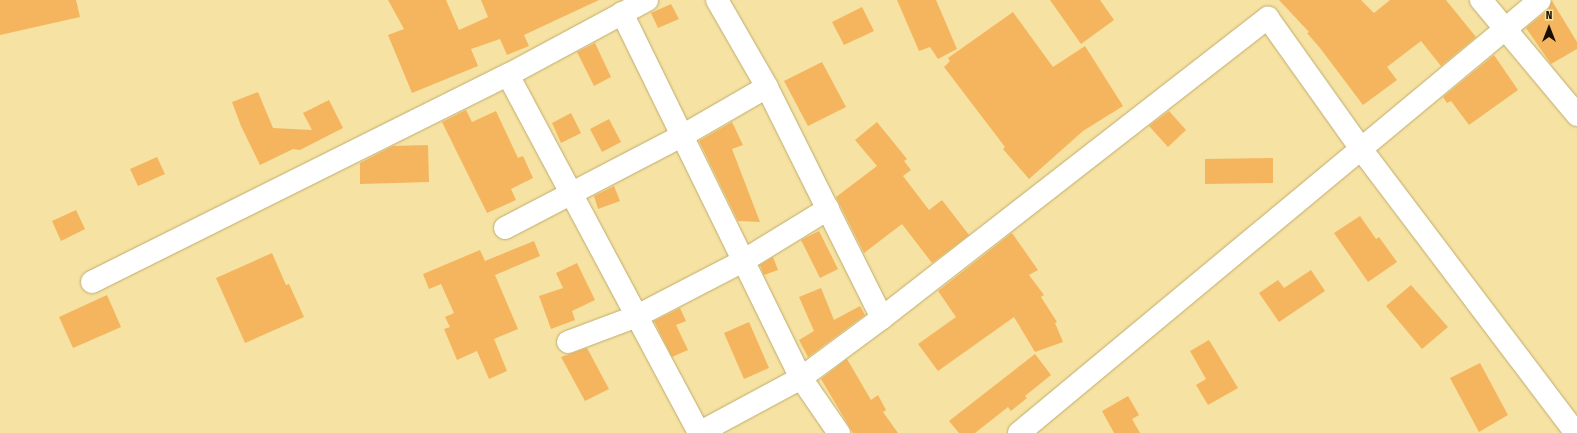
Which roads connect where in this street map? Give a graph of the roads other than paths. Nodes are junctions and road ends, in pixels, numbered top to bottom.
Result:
1 (647, 0) edge
2 (717, 0) edge
3 (1481, 0) edge
4 (1540, 0) edge
5 (622, 13) junction
6 (1505, 30) junction
7 (508, 75) junction
8 (767, 87) junction
9 (1577, 115) edge
10 (682, 136) junction
11 (1361, 149) junction
12 (572, 194) junction
13 (828, 210) junction
14 (505, 228) dead end
15 (743, 261) junction
16 (92, 282) dead end
17 (637, 316) junction
18 (882, 318) junction
19 (568, 342) dead end
20 (800, 378) junction
21 (699, 433) edge
22 (839, 433) edge
23 (1019, 433) edge
24 (1576, 433) edge

1 - 5 street
2 - 8 street
3 - 6 street
4 - 6 street
5 - 7 street
5 - 10 street
6 - 9 street
6 - 11 street
7 - 12 street
7 - 16 street
8 - 10 street
8 - 13 street
10 - 12 street
10 - 15 street
11 - 18 street
11 - 23 street
11 - 24 street
12 - 14 street
12 - 17 street
13 - 15 street
13 - 18 street
15 - 17 street
15 - 20 street
17 - 19 street
17 - 21 street
18 - 20 street
20 - 21 street
20 - 22 street

